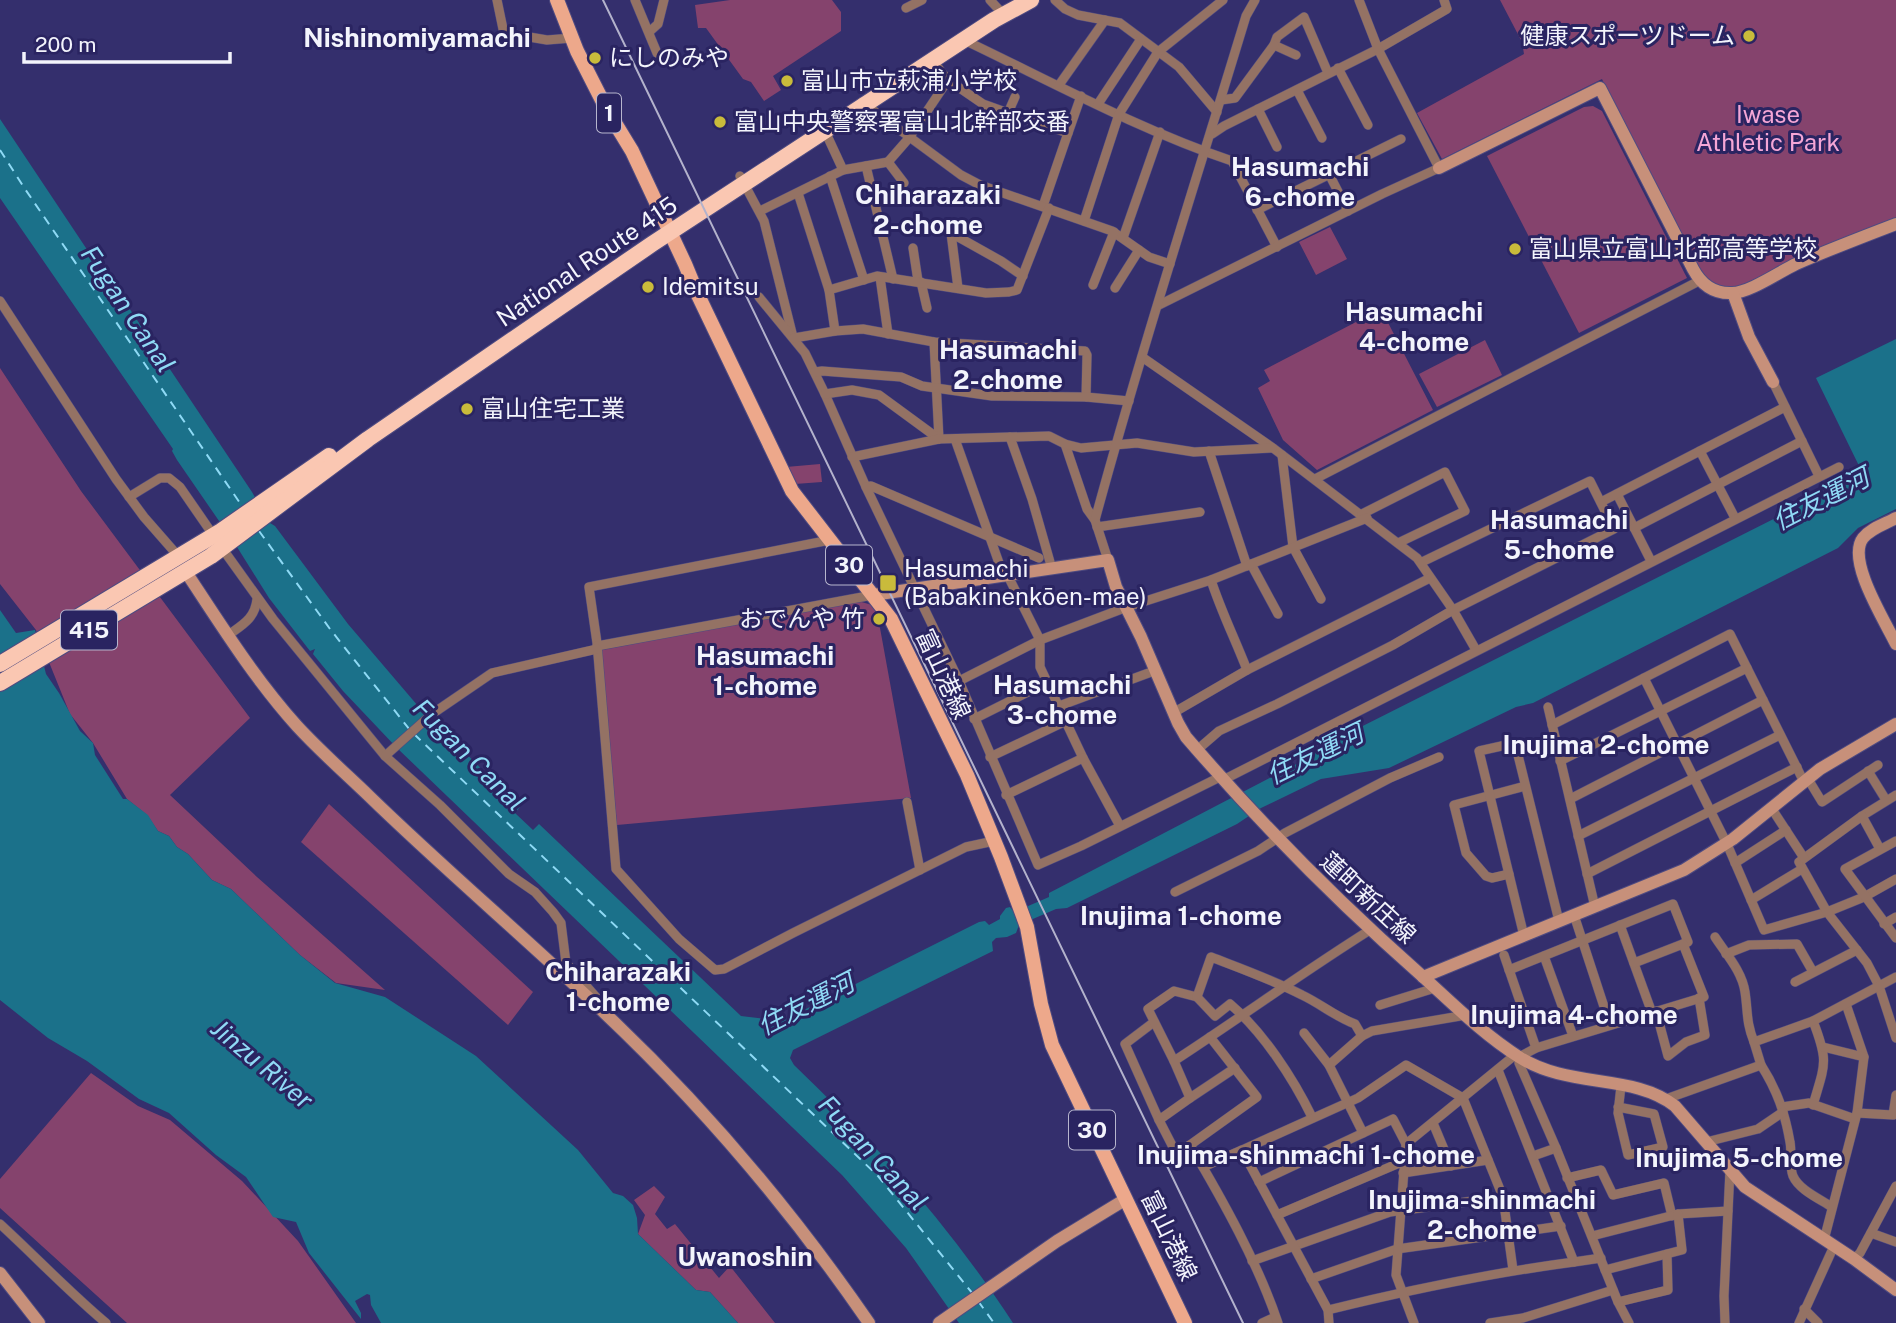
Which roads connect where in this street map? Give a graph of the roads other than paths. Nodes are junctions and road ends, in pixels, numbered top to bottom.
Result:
1 (497, 0) edge
2 (557, 0) edge
3 (635, 0) edge
4 (664, 0) edge
5 (922, 0) edge
6 (1017, 0) edge
7 (1031, 0) edge
8 (1055, 0) edge
9 (1223, 0) edge
10 (1255, 0) edge
11 (1359, 0) edge
12 (1444, 0) edge
13 (906, 8) dead end
14 (998, 8) edge
15 (1105, 20) junction
16 (649, 32) junction
17 (572, 38) junction
18 (960, 38) junction
19 (1141, 38) junction
20 (1274, 45) junction
21 (1378, 49) junction
22 (1158, 52) junction
23 (657, 53) dead end
24 (1296, 55) dead end
25 (930, 58) junction
26 (1333, 71) junction
27 (948, 80) junction
28 (1059, 85) junction
29 (1297, 90) junction
30 (1081, 96) junction
31 (1015, 97) dead end
32 (1221, 100) junction
33 (862, 102) junction
34 (1098, 104) junction
35 (1258, 109) junction
36 (1217, 112) junction
37 (1008, 113) junction
38 (1119, 114) junction
39 (1368, 125) dead end
40 (823, 127) junction
41 (1160, 132) junction
42 (1068, 133) junction
43 (1212, 134) junction
44 (909, 138) junction
45 (1322, 138) dead end
46 (1401, 139) dead end
47 (1277, 147) dead end
48 (1205, 152) junction
49 (888, 162) junction
50 (866, 166) junction
51 (1439, 169) junction
52 (843, 170) junction
53 (1329, 174) junction
54 (830, 176) junction
55 (742, 180) junction
56 (904, 183) dead end
57 (798, 193) junction
58 (1046, 207) junction
59 (1257, 210) junction
60 (760, 211) junction
61 (1348, 211) junction
62 (1084, 221) junction
63 (1896, 224) edge
64 (668, 228) junction
65 (1114, 232) junction
66 (1123, 238) junction
67 (1277, 247) junction
68 (913, 248) dead end
69 (1139, 250) junction
70 (1170, 264) junction
71 (1023, 276) junction
72 (880, 277) junction
73 (894, 279) junction
74 (864, 280) junction
75 (919, 281) junction
76 (1699, 281) junction
77 (1093, 285) dead end
78 (958, 288) junction
79 (1115, 288) dead end
80 (829, 290) junction
81 (1733, 293) junction
82 (759, 297) dead end
83 (0, 302) edge
84 (1159, 305) junction
85 (927, 308) dead end
86 (835, 331) junction
87 (888, 334) junction
88 (794, 338) junction
89 (934, 342) junction
90 (1142, 357) junction
91 (815, 372) junction
92 (1773, 382) joint
93 (936, 388) junction
94 (825, 394) junction
95 (1086, 397) junction
96 (1129, 401) junction
97 (1785, 407) junction
98 (1010, 437) junction
99 (939, 439) junction
100 (955, 439) junction
101 (1802, 441) junction
102 (1065, 444) junction
103 (1116, 446) junction
104 (1209, 451) junction
105 (1700, 451) junction
106 (1278, 452) junction
107 (852, 457) junction
108 (1839, 467) dead end
109 (1819, 476) junction
110 (1315, 479) junction
111 (1718, 485) junction
112 (866, 487) junction
113 (1617, 494) junction
114 (129, 497) junction
115 (1601, 502) junction
116 (1200, 512) dead end
117 (1364, 516) junction
118 (1735, 518) junction
119 (1896, 518) edge
120 (1096, 524) junction
121 (1634, 528) junction
122 (991, 536) junction
123 (220, 540) junction
124 (830, 540) junction
125 (1398, 542) junction
126 (1293, 547) junction
127 (1039, 558) dead end
128 (1108, 560) junction
129 (1651, 561) junction
130 (1422, 562) junction
131 (1249, 565) junction
132 (178, 567) junction
133 (1052, 569) junction
134 (1006, 576) junction
135 (1430, 578) junction
136 (1210, 580) junction
137 (915, 590) junction
138 (873, 595) junction
139 (257, 599) junction
140 (1321, 599) dead end
141 (1127, 607) junction
142 (1454, 610) junction
143 (1278, 614) dead end
144 (227, 636) junction
145 (1040, 640) junction
146 (1896, 643) edge
147 (597, 647) junction
148 (1476, 650) junction
149 (0, 664) edge
150 (1747, 668) junction
151 (1154, 670) junction
152 (1247, 670) junction
153 (1644, 678) junction
154 (959, 681) junction
155 (1048, 682) junction
156 (0, 683) edge
157 (1763, 700) junction
158 (1059, 706) junction
159 (1548, 707) dead end
160 (1661, 711) junction
161 (1173, 713) junction
162 (974, 719) junction
163 (1066, 722) junction
164 (1896, 724) edge
165 (1552, 725) junction
166 (1780, 735) junction
167 (1677, 744) junction
168 (1198, 750) junction
169 (385, 756) junction
170 (990, 757) junction
171 (1439, 757) dead end
172 (1083, 758) junction
173 (1560, 761) junction
174 (1878, 765) dead end
175 (1797, 767) junction
176 (1868, 771) junction
177 (1694, 778) junction
178 (1226, 779) junction
179 (1806, 780) junction
180 (1525, 786) junction
181 (1490, 794) junction
182 (1006, 795) junction
183 (1896, 795) edge
184 (1570, 799) junction
185 (1886, 800) junction
186 (907, 802) dead end
187 (1772, 809) junction
188 (1710, 811) junction
189 (1862, 816) junction
190 (1120, 826) junction
191 (1786, 830) junction
192 (1578, 836) junction
193 (1277, 839) junction
194 (994, 841) junction
195 (1896, 841) edge
196 (1727, 844) junction
197 (1880, 849) junction
198 (1804, 858) junction
199 (1735, 863) junction
200 (1802, 869) junction
201 (920, 870) junction
202 (1509, 874) junction
203 (1587, 874) junction
204 (1896, 879) edge
205 (1175, 891) dead end
206 (1864, 897) junction
207 (1751, 900) junction
208 (1595, 907) junction
209 (1827, 912) junction
210 (1574, 915) junction
211 (1896, 917) edge
212 (1559, 921) junction
213 (1884, 924) junction
214 (1620, 925) junction
215 (1370, 930) junction
216 (1524, 936) junction
217 (1715, 937) dead end
218 (1896, 938) edge
219 (1582, 941) junction
220 (1683, 944) junction
221 (1857, 950) junction
222 (1726, 954) junction
223 (1504, 955) dead end
224 (1544, 956) junction
225 (1633, 962) junction
226 (1509, 970) junction
227 (1813, 972) junction
228 (1423, 977) junction
229 (1896, 977) edge
230 (1795, 982) dead end
231 (1283, 985) junction
232 (1879, 986) junction
233 (1435, 988) junction
234 (1197, 997) junction
235 (1699, 998) junction
236 (594, 1003) junction
237 (1846, 1004) junction
238 (1380, 1005) dead end
239 (1654, 1012) junction
240 (1466, 1015) junction
241 (1244, 1016) junction
242 (1893, 1019) edge
243 (1813, 1021) junction
244 (1154, 1022) junction
245 (1611, 1025) junction
246 (1304, 1033) dead end
247 (1362, 1036) junction
248 (1573, 1036) junction
249 (1210, 1037) junction
250 (1896, 1038) edge
251 (1754, 1042) junction
252 (1823, 1047) junction
253 (1536, 1048) junction
254 (1517, 1056) junction
255 (1864, 1057) junction
256 (1174, 1061) junction
257 (1329, 1065) junction
258 (1761, 1065) junction
259 (1235, 1068) junction
260 (1498, 1070) junction
261 (1621, 1086) junction
262 (1896, 1095) edge
263 (1190, 1098) junction
264 (1463, 1098) junction
265 (1666, 1099) junction
266 (1347, 1102) junction
267 (1813, 1105) junction
268 (1618, 1107) junction
269 (1783, 1109) junction
270 (1895, 1115) edge
271 (1856, 1116) junction
272 (1312, 1117) junction
273 (1159, 1120) junction
274 (1433, 1123) junction
275 (1363, 1133) junction
276 (1706, 1142) junction
277 (1405, 1144) junction
278 (1190, 1145) junction
279 (1556, 1147) junction
280 (1242, 1150) junction
281 (1533, 1156) junction
282 (1488, 1160) junction
283 (1404, 1161) junction
284 (1451, 1166) junction
285 (1203, 1167) junction
286 (1730, 1170) junction
287 (1402, 1173) junction
288 (1567, 1178) junction
289 (1259, 1181) junction
290 (1896, 1186) edge
291 (1503, 1197) junction
292 (1126, 1199) junction
293 (1832, 1207) junction
294 (1400, 1211) junction
295 (1728, 1211) junction
296 (1277, 1215) junction
297 (1675, 1215) junction
298 (0, 1224) edge
299 (1561, 1226) junction
300 (1871, 1233) junction
301 (1508, 1234) junction
302 (1592, 1236) junction
303 (1896, 1242) edge
304 (1829, 1243) junction
305 (1294, 1246) junction
306 (1397, 1249) junction
307 (1667, 1254) junction
308 (1601, 1258) junction
309 (1854, 1259) junction
310 (1252, 1261) junction
311 (1574, 1262) junction
312 (1513, 1270) junction
313 (1605, 1270) junction
314 (0, 1273) edge
315 (1311, 1279) junction
316 (1613, 1290) junction
317 (1896, 1290) edge
318 (1402, 1291) junction
319 (1618, 1302) junction
320 (1804, 1309) junction
321 (1328, 1310) junction
322 (1276, 1320) edge
323 (1523, 1320) edge
324 (1628, 1321) edge
325 (1723, 1322) edge
326 (39, 1323) edge
327 (107, 1323) edge
328 (869, 1323) edge
329 (939, 1323) edge
330 (1185, 1323) edge
331 (1262, 1323) edge
332 (1329, 1323) edge
333 (1414, 1323) edge
334 (1490, 1323) edge
335 (1616, 1323) edge
336 (1799, 1323) edge
337 (1818, 1323) edge

1 - 17 street
2 - 17 main road, 富山港線 / 1
3 - 16 street
4 - 16 street
5 - 13 street
6 - 14 highway, National Route 415 / 415
7 - 14 highway, National Route 415 / 415
8 - 15 street
9 - 22 street
10 - 32 street
11 - 21 street
12 - 21 street
14 - 18 highway, National Route 415 / 415
15 - 19 street
15 - 28 street
16 - 23 street
17 - 64 main road, 富山港線 / 1
18 - 25 highway, National Route 415 / 415
18 - 28 street
19 - 22 street
19 - 34 street
20 - 24 street
20 - 26 street
20 - 32 street
21 - 26 street
21 - 51 street
22 - 36 street
22 - 38 street
25 - 27 street
25 - 33 highway, National Route 415 / 415
26 - 29 street
26 - 39 street
27 - 37 street
27 - 44 street
28 - 30 street
29 - 35 street
29 - 45 street
30 - 34 street
30 - 42 street
31 - 37 street
32 - 36 street
33 - 40 highway, National Route 415 / 415
33 - 44 street
34 - 38 street
35 - 43 street
35 - 47 street
36 - 43 street
37 - 42 street
38 - 41 street
38 - 62 street
40 - 52 street
40 - 55 highway, National Route 415 / 415
41 - 48 street
41 - 66 street
42 - 58 street
43 - 48 street
44 - 49 street
44 - 58 street
46 - 53 street
48 - 59 street
48 - 70 street
49 - 50 street
49 - 56 street
50 - 52 street
50 - 73 street
51 - 61 street
51 - 76 street
52 - 54 street
53 - 59 street
53 - 61 street
54 - 57 street
54 - 74 street
55 - 60 street
55 - 64 highway, National Route 415 / 415
57 - 60 street
57 - 80 street
58 - 62 street
58 - 71 street
59 - 67 street
60 - 88 street
61 - 67 street
62 - 65 street
63 - 81 street
64 - 123 highway, National Route 415 / 415
64 - 124 main road, 富山港線 / 30
65 - 66 street
65 - 77 street
66 - 69 street
67 - 84 street
68 - 75 street
69 - 70 street
69 - 79 street
70 - 84 street
71 - 78 street
71 - 78 street
72 - 73 street
72 - 74 street
72 - 87 street
73 - 75 street
74 - 80 street
75 - 78 street
75 - 85 street
76 - 81 street
76 - 110 street
80 - 86 street
81 - 92 street
82 - 88 street
83 - 114 street
84 - 90 street
86 - 87 street
86 - 88 street
87 - 89 street
88 - 91 street
89 - 93 street
89 - 95 street
90 - 96 street
90 - 106 street
91 - 93 street
91 - 94 street
92 - 97 street
93 - 95 street
93 - 99 street
94 - 99 street
94 - 107 street
95 - 96 street
96 - 103 street
97 - 101 street
97 - 105 street
98 - 100 street
98 - 102 street
98 - 133 street
99 - 100 street
99 - 107 street
100 - 122 street
101 - 109 street
101 - 111 street
102 - 103 street
102 - 120 street
103 - 104 street
103 - 120 street
104 - 106 street
104 - 131 street
105 - 111 street
105 - 113 street
106 - 110 street
106 - 126 street
107 - 112 street
108 - 109 street
109 - 118 street
110 - 117 street
111 - 118 street
111 - 121 street
112 - 122 street
112 - 137 street
113 - 115 street
113 - 121 street
114 - 123 street
114 - 132 street
115 - 130 street
115 - 142 street
116 - 120 street
117 - 125 street
117 - 125 street
117 - 126 street
118 - 129 street
119 - 146 street
120 - 128 street
121 - 129 street
122 - 127 street
122 - 134 street
123 - 132 highway, National Route 415 / 415
123 - 139 street
124 - 138 main road, 富山港線 / 30
124 - 147 street
125 - 130 street
126 - 131 street
126 - 140 street
128 - 133 street
128 - 141 street, 蓮町新庄線
129 - 148 street
130 - 135 street
131 - 136 street
131 - 143 street
132 - 144 street
132 - 149 highway, 415
132 - 156 highway, 415
133 - 134 street
134 - 137 street
134 - 145 street
135 - 142 street
135 - 152 street
136 - 141 street
136 - 152 street
137 - 138 street
137 - 154 street
138 - 147 street
138 - 194 main road, 富山港線 / 30
139 - 144 street
139 - 169 street
141 - 145 street
141 - 151 street, 蓮町新庄線
142 - 148 street
142 - 168 street
144 - 236 street
145 - 154 street
145 - 155 street
147 - 169 street
147 - 201 street
148 - 178 street
150 - 153 street
150 - 157 street
150 - 160 street
151 - 158 street
151 - 161 street, 蓮町新庄線
152 - 161 street
153 - 160 street
153 - 165 street
154 - 162 street
155 - 158 street
155 - 162 street
157 - 166 street
157 - 167 street
158 - 163 street
159 - 165 street
160 - 167 street
160 - 173 street
161 - 168 street, 蓮町新庄線
162 - 170 street
163 - 170 street
163 - 172 street
164 - 179 street
165 - 173 street
166 - 175 street
166 - 177 street
167 - 177 street
167 - 184 street
168 - 178 street, 蓮町新庄線
169 - 236 street
170 - 182 street
171 - 193 street
172 - 182 street
172 - 190 street
173 - 184 street
174 - 176 street
175 - 179 street
175 - 188 street
176 - 179 street
176 - 185 street
177 - 188 street
177 - 192 street
178 - 190 street
178 - 193 street, 蓮町新庄線
179 - 187 street
180 - 181 street
180 - 181 street
180 - 212 street
181 - 202 street
181 - 202 street
182 - 190 street
183 - 185 street
184 - 192 street
185 - 189 street
186 - 201 street
187 - 191 street
187 - 196 street
188 - 196 street
188 - 203 street
189 - 197 street
189 - 198 street
191 - 198 street
191 - 199 street
192 - 203 street
193 - 205 street
193 - 215 street, 蓮町新庄線
194 - 201 street
194 - 292 main road, 富山港線 / 30
195 - 197 street
196 - 199 street
196 - 208 street
197 - 206 street
198 - 200 street
199 - 207 street
200 - 207 street
200 - 209 street
202 - 216 street
203 - 208 street
204 - 206 street
206 - 209 street
206 - 213 street
207 - 209 street
208 - 210 street
209 - 221 street
210 - 212 street
210 - 219 street
211 - 213 street
212 - 216 street
213 - 218 street
214 - 219 street
214 - 220 street
214 - 225 street
215 - 228 street, 蓮町新庄線
215 - 231 street
216 - 228 street
217 - 222 street
219 - 224 street
219 - 245 street
220 - 225 street
220 - 235 street
221 - 227 street
221 - 232 street
222 - 227 street
222 - 251 street
223 - 226 street
224 - 226 street
224 - 248 street
225 - 239 street
226 - 253 street
227 - 230 street
228 - 233 street, 蓮町新庄線
229 - 232 street
231 - 234 street
231 - 241 street
231 - 247 street
232 - 237 street
232 - 242 street
233 - 238 street
233 - 240 street, 蓮町新庄線
234 - 241 street
234 - 244 street
235 - 239 street
235 - 239 street
236 - 328 street
237 - 243 street
237 - 255 street
239 - 245 street
240 - 247 street
240 - 254 street, 蓮町新庄線
241 - 249 street
241 - 272 street
242 - 250 street
243 - 251 street
243 - 252 street
244 - 256 street
244 - 273 street
245 - 248 street
246 - 257 street
247 - 257 street
248 - 253 street
249 - 256 street
249 - 259 street
251 - 258 street
252 - 255 street
252 - 267 street
253 - 254 street
254 - 260 street
254 - 261 street, 蓮町新庄線
254 - 279 street
255 - 271 street
256 - 263 street
257 - 266 street
258 - 265 street
258 - 269 street
259 - 263 street
259 - 278 street
260 - 264 street
260 - 281 street
261 - 265 street, 蓮町新庄線
261 - 268 street
262 - 270 street
263 - 273 street
264 - 266 street
264 - 274 street
264 - 282 street
265 - 276 street, 蓮町新庄線
266 - 272 street
266 - 275 street
267 - 269 street
267 - 271 street
268 - 268 street
269 - 276 street
269 - 293 street
270 - 271 street
271 - 293 street
272 - 280 street
273 - 278 street
274 - 277 street
274 - 284 street
275 - 277 street
275 - 289 street
276 - 286 street, 蓮町新庄線
277 - 283 street
278 - 285 street
279 - 281 street
279 - 288 street
280 - 285 street
280 - 289 street
281 - 299 street
282 - 284 street
282 - 291 street
283 - 287 street
283 - 296 street
284 - 287 street
285 - 310 street
286 - 295 street
286 - 304 street, 蓮町新庄線
287 - 294 street
288 - 297 street
288 - 302 street
289 - 296 street
290 - 300 street
291 - 294 street
291 - 301 street
292 - 329 street
292 - 330 main road, 富山港線 / 30
293 - 304 street
294 - 305 street
294 - 306 street
295 - 297 street
295 - 325 street
296 - 305 street
297 - 302 street
297 - 307 street
298 - 327 street
299 - 301 street
299 - 311 street
300 - 303 street
300 - 309 street
301 - 306 street
301 - 312 street
302 - 308 street
304 - 309 street, 蓮町新庄線
304 - 320 street
305 - 310 street
305 - 315 street
306 - 315 street
306 - 318 street
307 - 313 street
307 - 319 street
308 - 311 street
308 - 313 street
309 - 317 street, 蓮町新庄線
310 - 322 street
311 - 312 street
312 - 318 street
313 - 316 street
314 - 326 street
315 - 321 street
316 - 319 street
316 - 323 street
318 - 321 street
318 - 333 street
319 - 324 street
320 - 336 street
320 - 337 street
321 - 332 street
322 - 331 street
323 - 334 street
324 - 335 street

